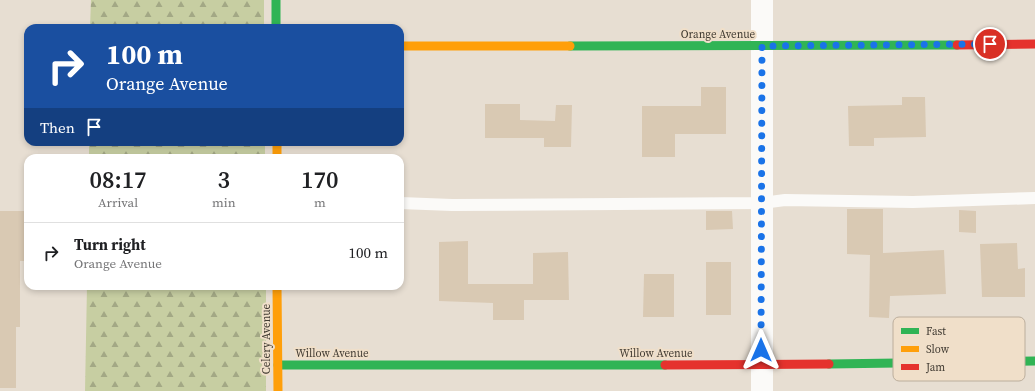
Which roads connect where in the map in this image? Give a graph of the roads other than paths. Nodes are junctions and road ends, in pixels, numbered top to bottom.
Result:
1 (276, 0) edge
2 (762, 0) edge
3 (276, 24) edge
4 (1035, 44) edge
5 (404, 46) edge
6 (762, 46) junction
7 (1035, 198) edge
8 (404, 203) edge
9 (762, 203) junction
10 (277, 290) edge
11 (1025, 361) edge
12 (1035, 361) edge
13 (893, 363) edge
14 (278, 365) junction
15 (761, 365) junction
16 (278, 391) edge
17 (762, 391) edge

1 - 3 street
2 - 6 street
4 - 6 street, Orange Avenue
5 - 6 street, Orange Avenue
6 - 9 street
7 - 9 lane
8 - 9 lane
9 - 15 street
10 - 14 street, Celery Avenue
11 - 12 street, Willow Avenue
13 - 15 street, Willow Avenue
14 - 15 street, Willow Avenue
14 - 16 street, Celery Avenue
15 - 17 street

